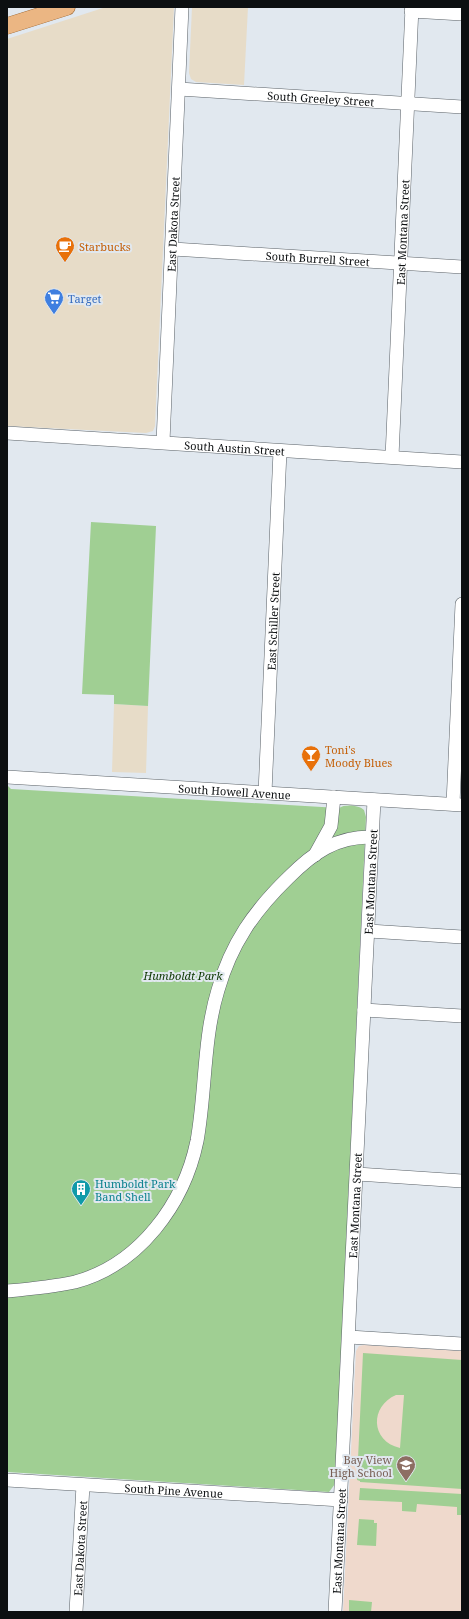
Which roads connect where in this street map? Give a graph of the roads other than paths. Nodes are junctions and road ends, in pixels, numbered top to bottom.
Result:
1 (67, 7) edge
2 (182, 7) edge
3 (412, 9) edge
4 (462, 14) edge
5 (7, 26) edge
6 (179, 88) junction
7 (407, 103) junction
8 (462, 107) edge
9 (173, 249) junction
10 (401, 264) junction
11 (462, 268) edge
12 (7, 433) edge
13 (163, 442) junction
14 (280, 450) junction
15 (392, 457) junction
16 (462, 462) edge
17 (462, 604) edge
18 (7, 777) edge
19 (265, 793) junction
20 (334, 797) junction
21 (374, 800) junction
22 (457, 804) edge
23 (372, 837) junction
24 (315, 855) junction
25 (369, 931) junction
26 (462, 937) edge
27 (364, 1010) junction
28 (462, 1016) edge
29 (357, 1174) junction
30 (462, 1181) edge
31 (7, 1290) edge
32 (350, 1337) junction
33 (462, 1344) edge
34 (7, 1480) edge
35 (83, 1485) junction
36 (341, 1500) junction
37 (76, 1612) edge
38 (335, 1612) edge

1 - 5 main road
2 - 6 street, East Dakota Street
3 - 4 street
3 - 7 street, East Montana Street
6 - 7 street, South Greeley Street
6 - 9 street, East Dakota Street
7 - 8 street, South Greeley Street
7 - 10 street, East Montana Street
9 - 10 street, South Burrell Street
9 - 13 street, East Dakota Street
10 - 11 street, South Burrell Street
10 - 15 street, East Montana Street
12 - 13 street, South Austin Street
13 - 14 street, South Austin Street
14 - 15 street, South Austin Street
14 - 19 street, East Schiller Street
15 - 16 street, South Austin Street
17 - 22 street
18 - 19 street, South Howell Avenue
19 - 20 street, South Howell Avenue
20 - 21 street, South Howell Avenue
20 - 24 street
21 - 22 street, South Howell Avenue
21 - 23 street, East Montana Street
23 - 24 street
23 - 25 street, East Montana Street
24 - 31 street
25 - 26 street
25 - 27 street, East Montana Street
27 - 28 street
27 - 29 street, East Montana Street
29 - 30 street
29 - 32 street, East Montana Street
32 - 33 street
32 - 36 street, East Montana Street
34 - 35 street, South Pine Avenue
35 - 36 street, South Pine Avenue
35 - 37 street, East Dakota Street
36 - 38 street, East Montana Street

